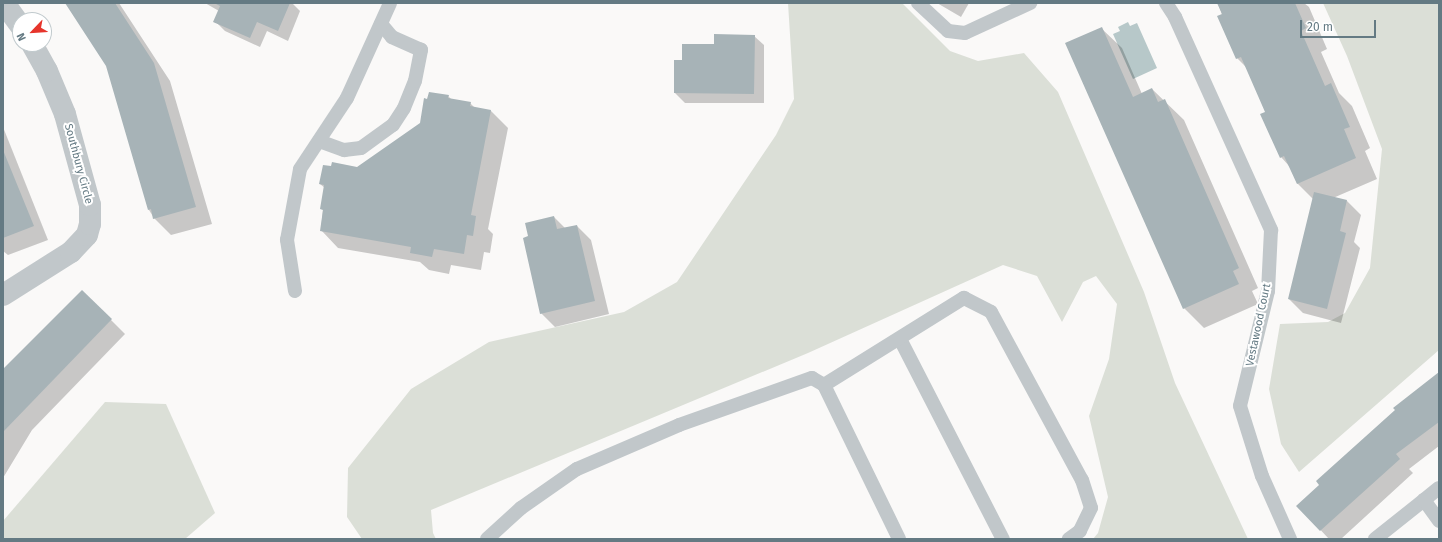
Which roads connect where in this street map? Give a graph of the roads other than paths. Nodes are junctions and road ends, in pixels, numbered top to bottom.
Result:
1 (4, 3) edge
2 (390, 3) edge
3 (918, 3) edge
4 (1030, 3) edge
5 (1166, 3) edge
6 (12, 14) edge
7 (381, 24) junction
8 (36, 52) edge
9 (319, 141) junction
10 (295, 291) dead end
11 (3, 295) edge
12 (900, 339) junction
13 (824, 385) junction
14 (1439, 488) edge
15 (1424, 500) junction
16 (1439, 521) edge
17 (487, 539) edge
18 (899, 539) edge
19 (1003, 539) edge
20 (1069, 539) edge
21 (1290, 539) edge
22 (1375, 539) edge

1 - 6 street
2 - 7 lane
3 - 4 lane
5 - 21 lane, Vestawood Court
7 - 9 lane
7 - 9 lane
8 - 11 street, Southbury Circle
9 - 10 lane
12 - 13 lane
12 - 19 lane
12 - 20 lane
13 - 17 lane
13 - 18 lane
14 - 15 lane
15 - 16 lane
15 - 22 lane

